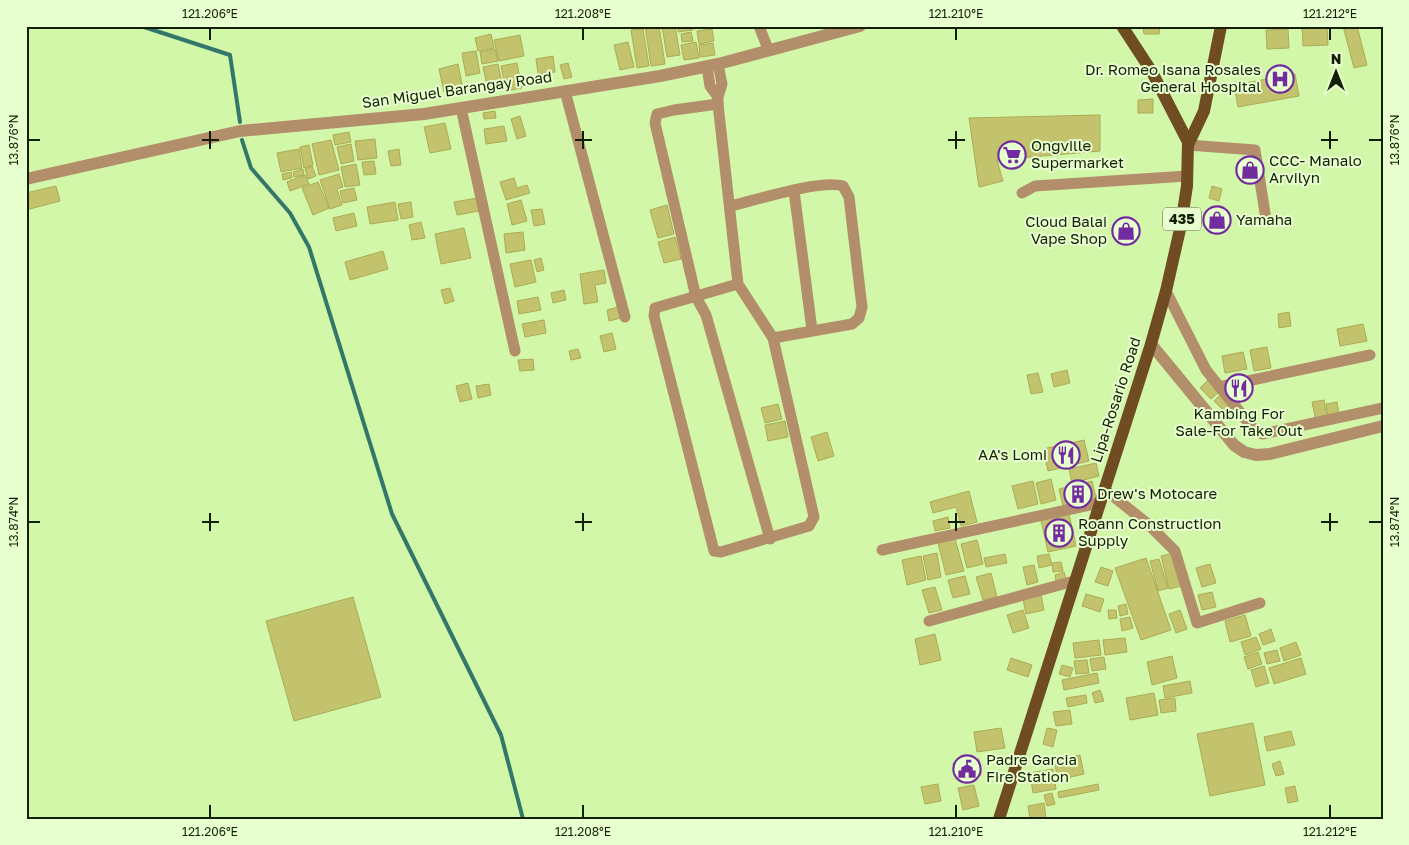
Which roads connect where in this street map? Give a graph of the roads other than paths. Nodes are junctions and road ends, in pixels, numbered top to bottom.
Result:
1 (758, 26) edge
2 (860, 26) edge
3 (1122, 26) edge
4 (1221, 26) edge
5 (768, 49) junction
6 (712, 65) junction
7 (565, 91) junction
8 (718, 100) junction
9 (461, 108) junction
10 (1188, 145) junction
11 (1187, 176) junction
12 (26, 179) edge
13 (794, 190) junction
14 (1022, 193) dead end
15 (731, 206) junction
16 (1266, 219) dead end
17 (738, 284) junction
18 (1166, 291) junction
19 (696, 297) junction
20 (625, 317) dead end
21 (812, 330) junction
22 (773, 338) junction
23 (1151, 344) junction
24 (515, 351) dead end
25 (1370, 355) dead end
26 (1219, 387) junction
27 (1383, 408) edge
28 (1383, 426) edge
29 (1104, 488) junction
30 (1099, 503) junction
31 (770, 539) junction
32 (882, 550) dead end
33 (1074, 581) junction
34 (1260, 603) dead end
35 (929, 621) dead end
36 (999, 819) edge

1 - 5 street
2 - 5 street, San Miguel Barangay Road
3 - 10 main road, Lipa-Rosario Road / 435
4 - 10 main road, 435
5 - 6 street, San Miguel Barangay Road
6 - 7 street, San Miguel Barangay Road
6 - 8 street
7 - 9 street, San Miguel Barangay Road
7 - 20 street
8 - 15 street
8 - 19 street
9 - 12 street, San Miguel Barangay Road
9 - 24 street
10 - 11 main road, Lipa-Rosario Road / 435
10 - 16 street
11 - 14 street
11 - 18 main road, Lipa-Rosario Road / 435
13 - 15 street
13 - 21 street
13 - 21 street
15 - 17 street
17 - 19 street
17 - 22 street
18 - 23 main road, Lipa-Rosario Road / 435
18 - 26 street
19 - 31 street
19 - 31 street
21 - 22 street
22 - 31 street
23 - 28 street
23 - 29 main road, Lipa-Rosario Road / 435
25 - 26 street
26 - 27 street
29 - 30 main road, Lipa-Rosario Road / 435
29 - 34 street
30 - 32 street
30 - 33 main road, Lipa-Rosario Road / 435
33 - 35 street
33 - 36 main road, Lipa-Rosario Road / 435

